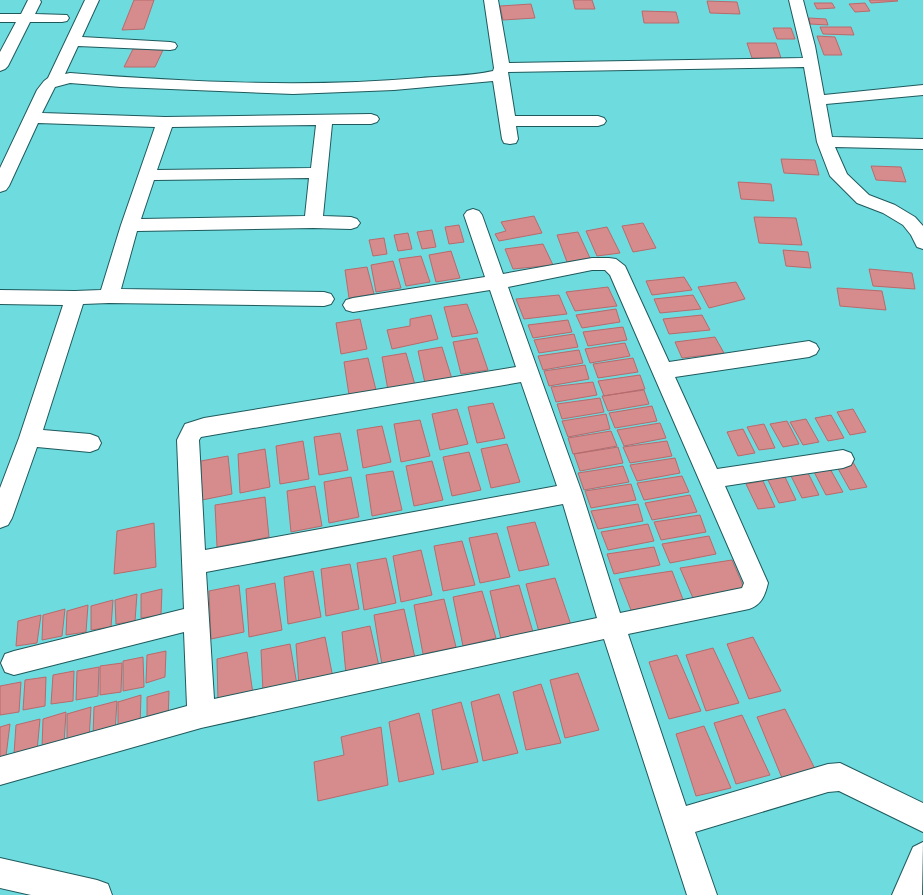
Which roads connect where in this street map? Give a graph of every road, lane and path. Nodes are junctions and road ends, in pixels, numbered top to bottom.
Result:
1 (92, 0) edge
2 (491, 0) edge
3 (796, 0) edge
4 (34, 2) dead end
5 (0, 18) edge
6 (26, 18) junction
7 (62, 18) dead end
8 (72, 41) junction
9 (170, 46) dead end
10 (811, 62) junction
11 (0, 66) edge
12 (501, 71) junction
13 (54, 80) junction
14 (923, 90) edge
15 (818, 100) junction
16 (32, 118) junction
17 (325, 119) junction
18 (370, 119) dead end
19 (508, 121) junction
20 (598, 121) dead end
21 (165, 122) junction
22 (510, 139) dead end
23 (825, 142) junction
24 (923, 144) edge
25 (318, 173) junction
26 (148, 175) junction
27 (0, 186) edge
28 (473, 215) dead end
29 (313, 222) junction
30 (351, 224) dead end
31 (130, 225) junction
32 (923, 243) edge
33 (497, 282) junction
34 (109, 296) junction
35 (0, 297) edge
36 (75, 298) junction
37 (324, 299) dead end
38 (353, 305) dead end
39 (809, 349) dead end
40 (662, 371) junction
41 (528, 373) junction
42 (30, 438) junction
43 (90, 443) dead end
44 (843, 460) dead end
45 (710, 479) junction
46 (571, 494) junction
47 (0, 518) edge
48 (195, 563) junction
49 (198, 616) junction
50 (612, 626) junction
51 (14, 663) dead end
52 (201, 715) junction
53 (0, 771) edge
54 (923, 818) edge
55 (679, 822) junction
56 (923, 857) edge
57 (0, 873) edge
58 (97, 895) edge
59 (702, 895) edge
60 (907, 895) edge

1 - 8 street
2 - 12 street
3 - 10 street
4 - 6 street
5 - 6 street
6 - 7 street
6 - 11 street
8 - 9 street
8 - 13 street
10 - 12 street
10 - 15 street
12 - 13 street
12 - 19 street
13 - 16 street
14 - 15 street
15 - 23 street
16 - 21 street
16 - 27 street
17 - 18 street
17 - 21 street
17 - 25 street
19 - 20 street
19 - 22 street
21 - 26 street
23 - 24 street
23 - 32 street
25 - 26 street
25 - 29 street
26 - 31 street
28 - 33 street
29 - 30 street
29 - 31 street
31 - 34 street
33 - 38 street
33 - 40 street
33 - 41 street
34 - 36 street
34 - 37 street
35 - 36 street
36 - 42 street
39 - 40 street
40 - 45 street
41 - 46 street
41 - 48 street
42 - 43 street
42 - 47 street
44 - 45 street
45 - 50 street
46 - 48 street
46 - 50 street
48 - 49 street
49 - 51 street
49 - 52 street
50 - 52 street
50 - 55 street
52 - 53 street
54 - 55 street
55 - 59 street
56 - 60 street
57 - 58 street

